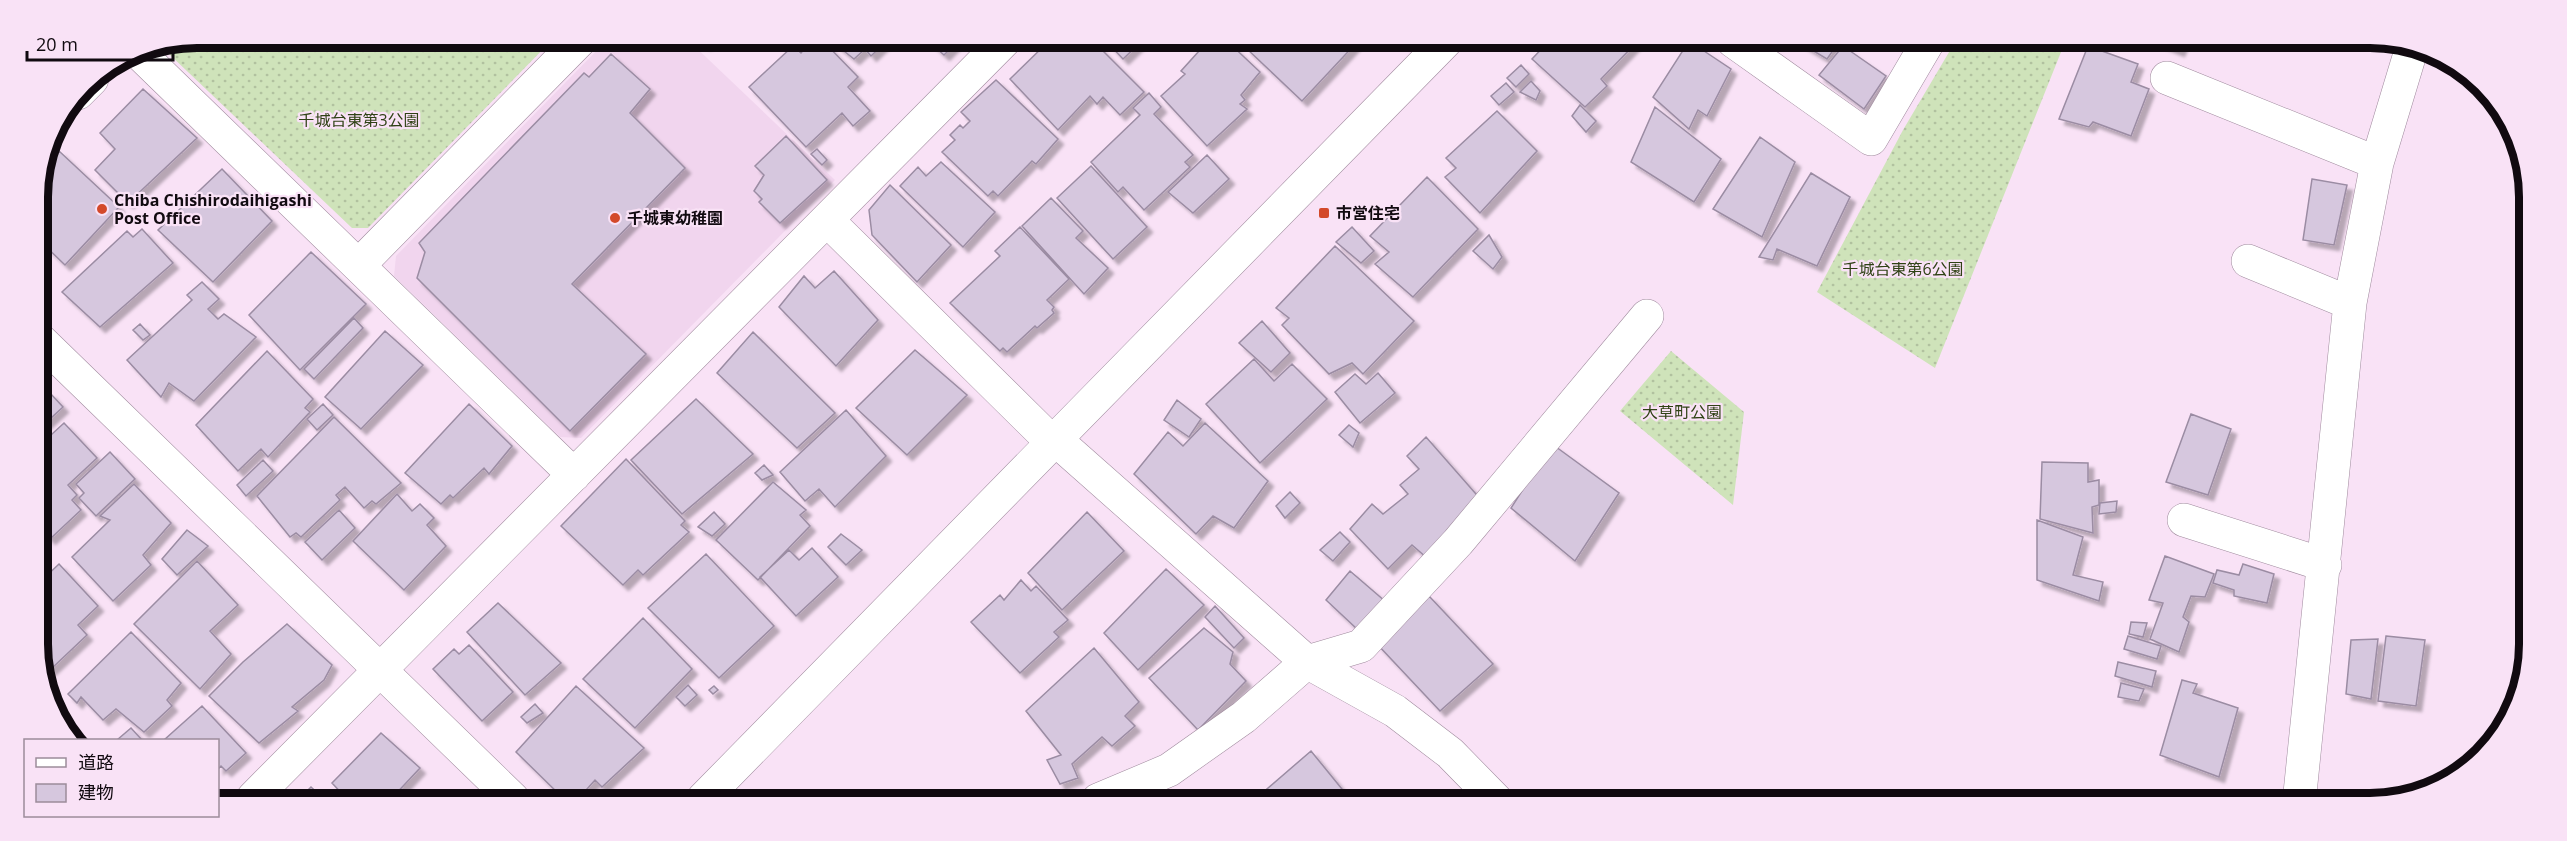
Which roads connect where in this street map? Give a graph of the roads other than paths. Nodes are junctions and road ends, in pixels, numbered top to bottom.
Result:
1 (572, 48) edge
2 (996, 48) edge
3 (1439, 48) edge
4 (1742, 48) edge
5 (1924, 48) edge
6 (2410, 53) edge
7 (144, 58) edge
8 (2166, 78) dead end
9 (2377, 163) junction
10 (827, 220) junction
11 (2248, 261) dead end
12 (359, 265) junction
13 (2350, 303) junction
14 (1647, 316) dead end
15 (48, 348) edge
16 (1055, 441) junction
17 (574, 475) junction
18 (2184, 519) dead end
19 (2325, 565) junction
20 (1307, 662) junction
21 (381, 671) junction
22 (258, 793) edge
23 (507, 793) edge
24 (709, 793) edge
25 (1115, 793) edge
26 (1489, 793) edge
27 (2300, 793) edge

1 - 12 street
2 - 10 street
3 - 16 street
4 - 5 street
6 - 9 street
7 - 12 street
8 - 9 street
9 - 13 street
10 - 16 street
10 - 17 street
11 - 13 street
12 - 17 street
13 - 19 street
14 - 20 street
15 - 21 street
16 - 20 street
16 - 24 street
17 - 21 street
18 - 19 street
19 - 27 street
20 - 25 street
20 - 26 street
21 - 22 street
21 - 23 street

